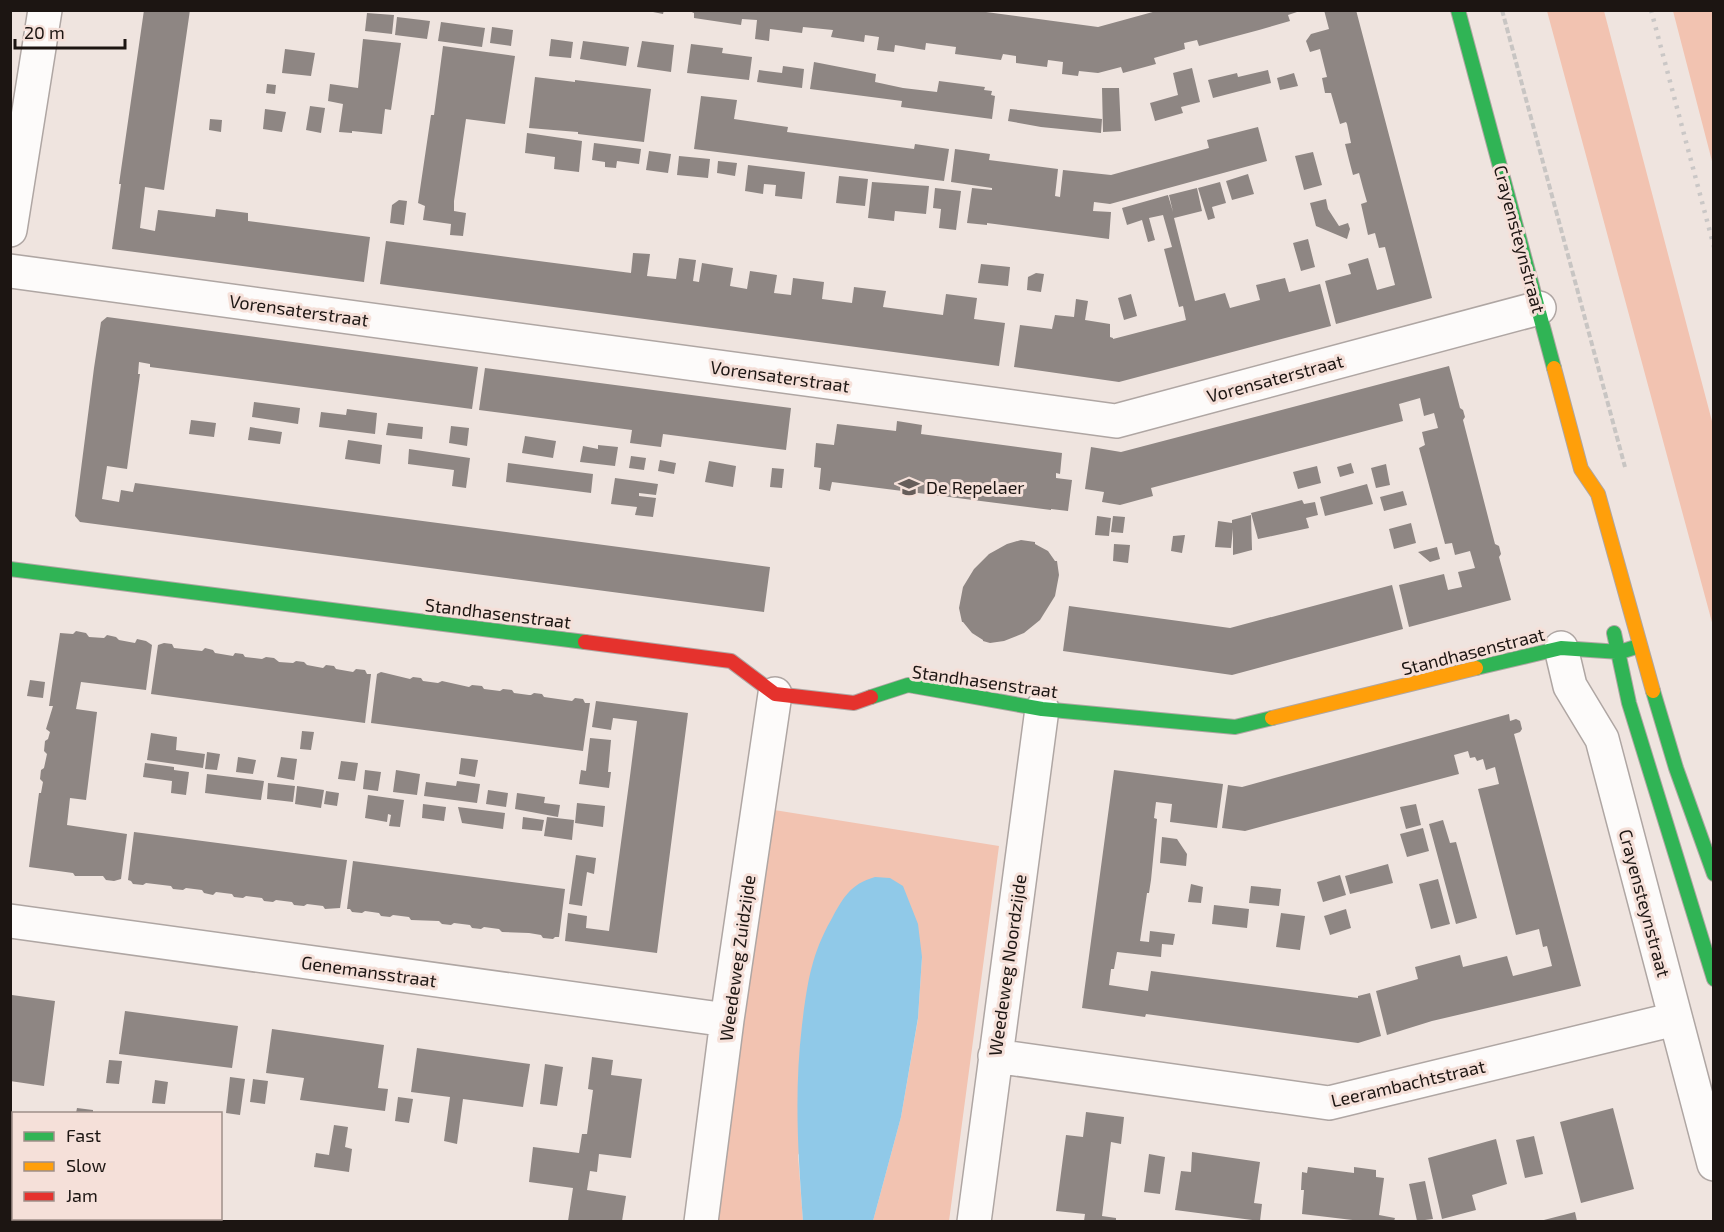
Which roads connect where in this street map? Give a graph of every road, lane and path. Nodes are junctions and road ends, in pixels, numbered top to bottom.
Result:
1 (45, 10) edge
2 (1458, 10) edge
3 (1502, 10) edge
4 (10, 230) edge
5 (10, 271) edge
6 (1539, 308) junction
7 (1581, 469) junction
8 (1626, 473) dead end
9 (1579, 487) dead end
10 (10, 569) edge
11 (1610, 618) dead end
12 (1639, 646) junction
13 (1561, 648) junction
14 (1620, 652) junction
15 (775, 694) junction
16 (1042, 709) junction
17 (1713, 874) edge
18 (10, 921) edge
19 (1713, 979) edge
20 (1675, 1019) junction
21 (728, 1020) junction
22 (995, 1056) junction
23 (1713, 1164) edge
24 (701, 1221) edge
25 (974, 1221) edge

1 - 4 street
2 - 6 street, Crayensteynstraat
3 - 8 path
5 - 6 street, Vorensaterstraat
6 - 7 street, Crayensteynstraat
7 - 9 street, Crayensteynstraat
7 - 12 street, Crayensteynstraat
10 - 15 street, Standhasenstraat
11 - 14 street
12 - 14 street, Standhasenstraat
12 - 17 street, Crayensteynstraat
13 - 14 street, Standhasenstraat
13 - 16 street, Standhasenstraat
13 - 20 street, Crayensteynstraat
14 - 19 street
15 - 16 street, Standhasenstraat
15 - 21 street, Weedeweg Zuidzijde
16 - 22 street, Weedeweg Noordzijde
18 - 21 street, Genemansstraat
20 - 22 street, Leerambachtstraat
20 - 23 street, Crayensteynstraat
21 - 24 street, Weedeweg Zuidzijde
22 - 25 street, Weedeweg Noordzijde

